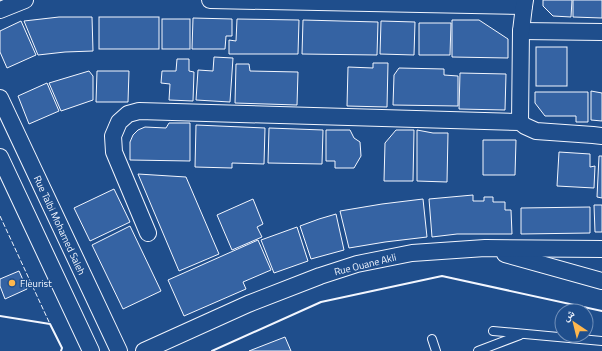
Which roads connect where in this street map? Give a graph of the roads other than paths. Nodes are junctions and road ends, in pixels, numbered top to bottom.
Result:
1 (25, 0) edge
2 (210, 0) edge
3 (524, 3) edge
4 (0, 10) edge
5 (521, 31) junction
6 (602, 32) edge
7 (0, 98) edge
8 (520, 122) junction
9 (602, 136) edge
10 (0, 157) edge
11 (148, 233) dead end
12 (485, 248) junction
13 (602, 249) edge
14 (602, 281) edge
15 (493, 331) dead end
16 (523, 334) junction
17 (432, 339) dead end
18 (602, 341) edge
19 (91, 351) edge
20 (119, 351) edge
21 (144, 351) edge
22 (436, 351) edge
23 (478, 351) edge

1 - 4 street
2 - 3 street
3 - 5 street
5 - 6 street
5 - 8 street
7 - 20 street, Rue Talbi Mohamed Saleh
8 - 9 street
8 - 11 street
10 - 19 street
12 - 13 street, Rue Ouane Akli
12 - 14 street
12 - 21 street, Rue Ouane Akli
15 - 16 lane
16 - 18 lane
16 - 23 lane
17 - 22 lane

